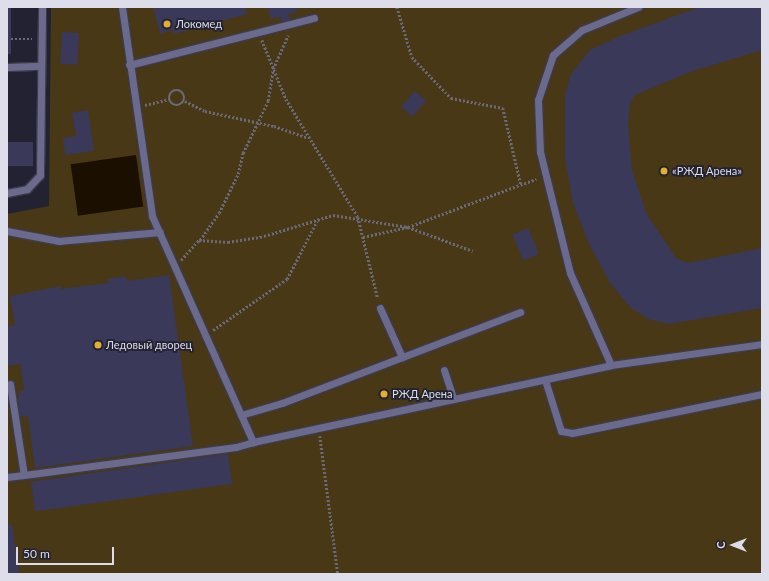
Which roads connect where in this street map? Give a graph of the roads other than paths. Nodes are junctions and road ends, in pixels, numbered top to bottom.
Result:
1 (42, 7) edge
2 (122, 7) edge
3 (638, 7) edge
4 (314, 18) dead end
5 (7, 66) edge
6 (41, 66) junction
7 (129, 66) junction
8 (7, 194) edge
9 (7, 231) edge
10 (160, 232) junction
11 (380, 308) road end
12 (520, 312) dead end
13 (762, 344) edge
14 (402, 356) junction
15 (611, 365) junction
16 (444, 370) dead end
17 (545, 380) junction
18 (10, 384) dead end
19 (762, 394) edge
20 (454, 397) junction
21 (241, 415) junction
22 (253, 442) junction
23 (24, 475) junction
24 (7, 477) edge

1 - 6 lane
2 - 7 lane
3 - 15 lane
4 - 7 lane
5 - 6 lane
6 - 8 lane
7 - 10 lane
9 - 10 lane
10 - 21 lane
11 - 14 lane
12 - 14 lane
13 - 15 lane
14 - 21 lane
15 - 17 lane
16 - 20 lane
17 - 19 lane
17 - 20 lane
18 - 23 lane
20 - 22 lane
21 - 22 lane
22 - 23 lane
23 - 24 lane

